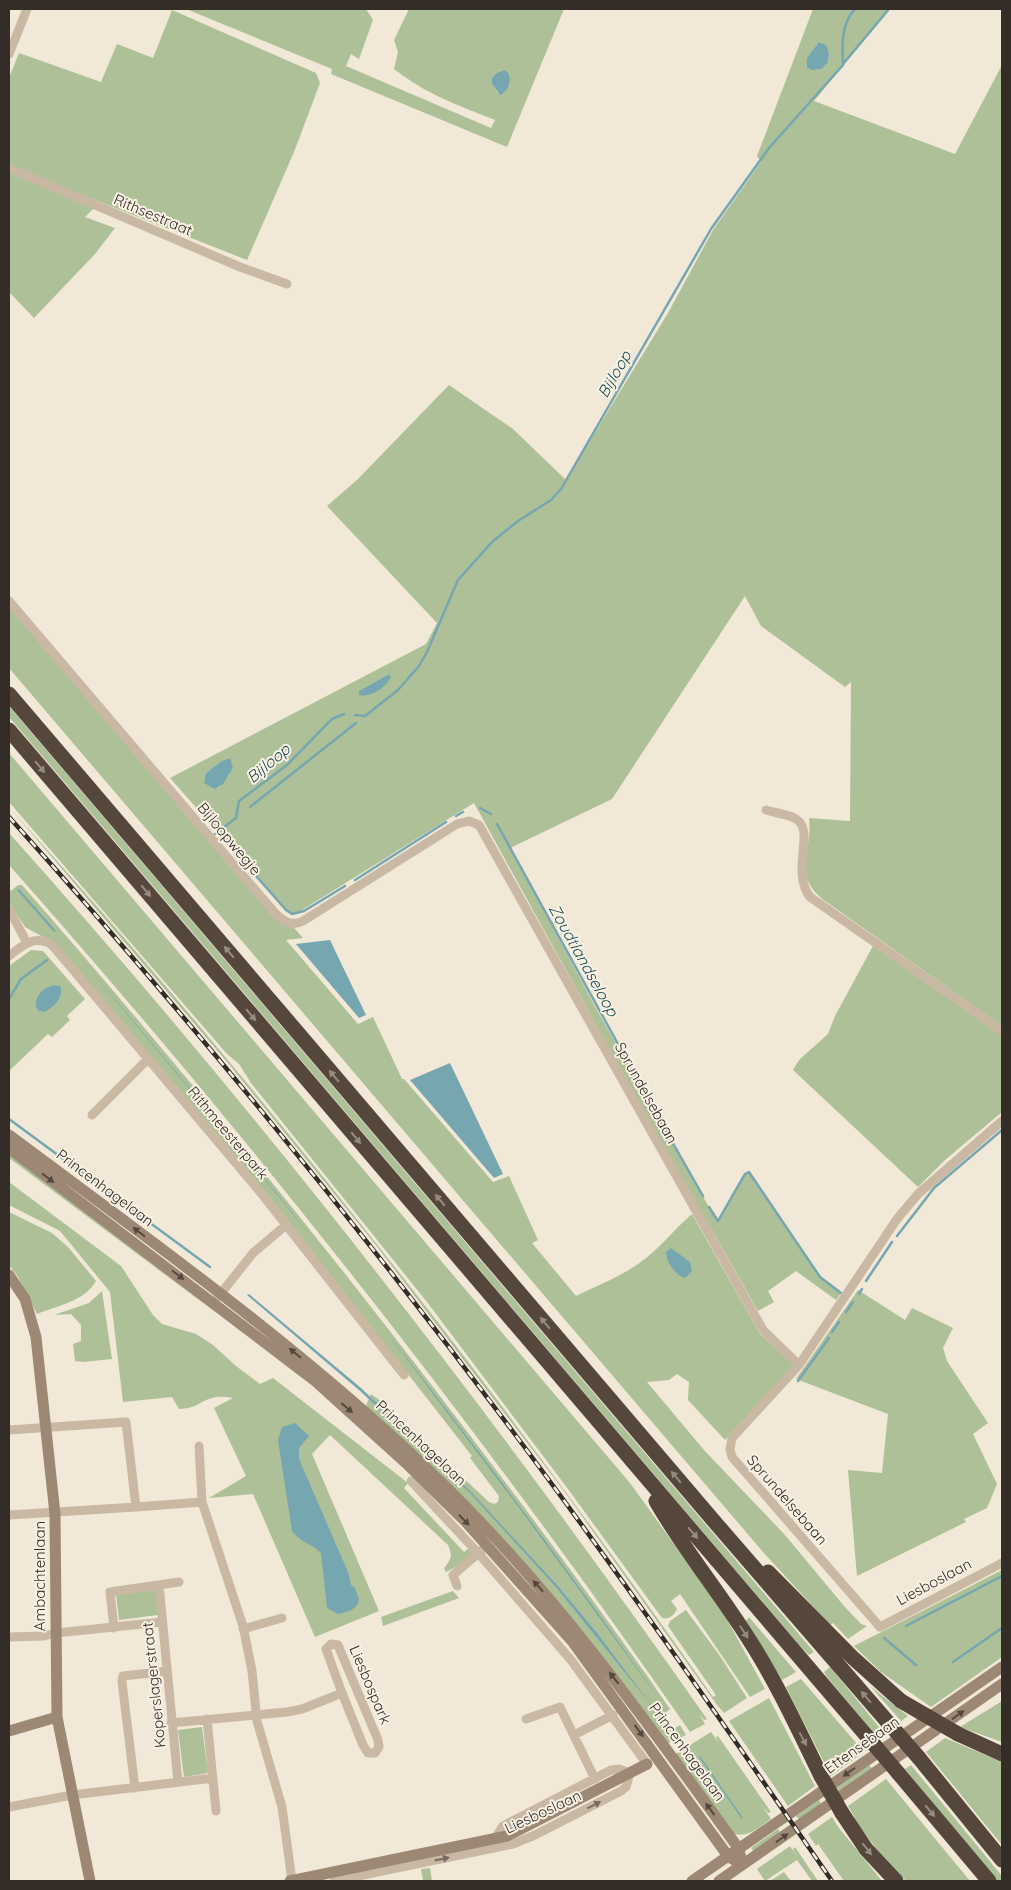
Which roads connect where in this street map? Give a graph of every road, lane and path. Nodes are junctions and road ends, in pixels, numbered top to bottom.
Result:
1 (27, 9) edge
2 (9, 54) edge
3 (9, 168) edge
4 (287, 284) dead end
5 (9, 601) edge
6 (9, 694) edge
7 (9, 730) edge
8 (766, 810) dead end
9 (479, 825) joint
10 (9, 909) edge
11 (27, 943) junction
12 (9, 956) edge
13 (1002, 1032) edge
14 (148, 1059) junction
15 (92, 1115) dead end
16 (1002, 1121) edge
17 (9, 1135) edge
18 (9, 1148) edge
19 (286, 1225) junction
20 (9, 1275) edge
21 (217, 1297) junction
22 (799, 1365) junction
23 (404, 1375) dead end
24 (46, 1429) junction
25 (9, 1430) edge
26 (199, 1446) dead end
27 (638, 1470) junction
28 (411, 1481) dead end
29 (202, 1502) junction
30 (136, 1508) junction
31 (55, 1514) junction
32 (9, 1515) edge
33 (491, 1541) junction
34 (479, 1554) junction
35 (1002, 1563) edge
36 (179, 1582) dead end
37 (159, 1585) junction
38 (457, 1586) dead end
39 (282, 1618) dead end
40 (162, 1622) junction
41 (880, 1627) joint
42 (114, 1628) junction
43 (243, 1629) junction
44 (56, 1633) junction
45 (820, 1634) junction
46 (9, 1637) edge
47 (1002, 1667) edge
48 (167, 1670) junction
49 (1002, 1684) edge
50 (342, 1693) junction
51 (257, 1715) junction
52 (612, 1715) junction
53 (57, 1718) junction
54 (207, 1719) junction
55 (526, 1719) dead end
56 (171, 1724) junction
57 (9, 1731) edge
58 (574, 1735) junction
59 (1002, 1754) edge
60 (648, 1764) joint
61 (630, 1773) junction
62 (213, 1778) junction
63 (595, 1779) junction
64 (178, 1782) junction
65 (134, 1788) junction
66 (72, 1795) junction
67 (9, 1808) edge
68 (216, 1811) dead end
69 (494, 1840) junction
70 (739, 1849) junction
71 (728, 1856) junction
72 (424, 1858) junction
73 (1002, 1860) edge
74 (742, 1865) junction
75 (376, 1868) junction
76 (90, 1881) edge
77 (291, 1881) edge
78 (334, 1881) edge
79 (692, 1881) edge
80 (719, 1881) edge
81 (896, 1881) edge
82 (989, 1881) edge

1 - 2 street
3 - 4 street, Rithsestraat
5 - 9 street, Bijloopwegje
45 -> 6 highway
7 -> 27 highway
8 - 13 street
9 - 22 street, Sprundelsebaan
10 - 11 street
11 - 12 street
11 - 14 street, Rithmeesterpark
14 - 15 street
14 - 19 street, Rithmeesterpark
16 - 22 street, Sprundelsebaan
21 -> 17 main road, Princenhagelaan
18 -> 21 main road, Princenhagelaan
19 - 21 street
19 - 23 street, Rithmeesterpark
20 - 24 main road, Ambachtenlaan
21 - 33 main road, Princenhagelaan
22 - 41 street, Sprundelsebaan
24 - 25 street
24 - 30 street
24 - 31 main road, Ambachtenlaan
26 - 29 street
27 -> 81 highway, bridge
27 -> 82 highway, bridge
28 - 34 street
29 - 30 street
29 - 43 street
30 - 31 street
31 - 32 street
31 - 44 main road, Ambachtenlaan
33 - 34 street
70 -> 33 main road, Princenhagelaan
33 -> 71 main road, Princenhagelaan
34 - 38 street
34 - 52 street
35 - 41 street, Liesboslaan
36 - 37 street
37 - 40 street, Koperslagerstraat
37 - 42 street
39 - 43 street
40 - 42 street
40 - 48 street, Koperslagerstraat
42 - 44 street
43 - 51 street
44 - 46 street
44 - 53 main road, Ambachtenlaan
45 - 59 highway, bridge
73 -> 45 highway, bridge
47 -> 70 main road, Ettensebaan
48 - 56 street, Koperslagerstraat
48 - 65 street
74 -> 49 main road, Ettensebaan
50 - 50 street, Liesbospark
50 - 51 street, Liesbospark
51 - 54 street, Liesbospark
51 - 77 street
52 - 58 street
52 - 60 street
53 - 57 main road
53 - 66 main road, Ambachtenlaan
54 - 56 street, Liesbospark
54 - 62 street
55 - 58 street
56 - 64 street, Koperslagerstraat
58 - 63 street
60 - 61 main road, Liesboslaan
61 - 63 street, Liesboslaan
61 - 69 main road, Liesboslaan
72 -> 61 street, Liesboslaan
62 - 64 street
62 - 68 street
63 - 69 street, Liesboslaan
64 - 65 street
65 - 66 street
66 - 67 street
66 - 76 main road, Ambachtenlaan
69 - 72 main road, Liesboslaan
70 - 71 main road, Ettensebaan
70 - 74 main road
71 - 74 main road
71 - 79 main road, Ettensebaan
72 - 75 main road, Liesboslaan
74 - 80 main road, Ettensebaan
75 - 77 main road, Liesboslaan
75 - 78 street, Liesboslaan

